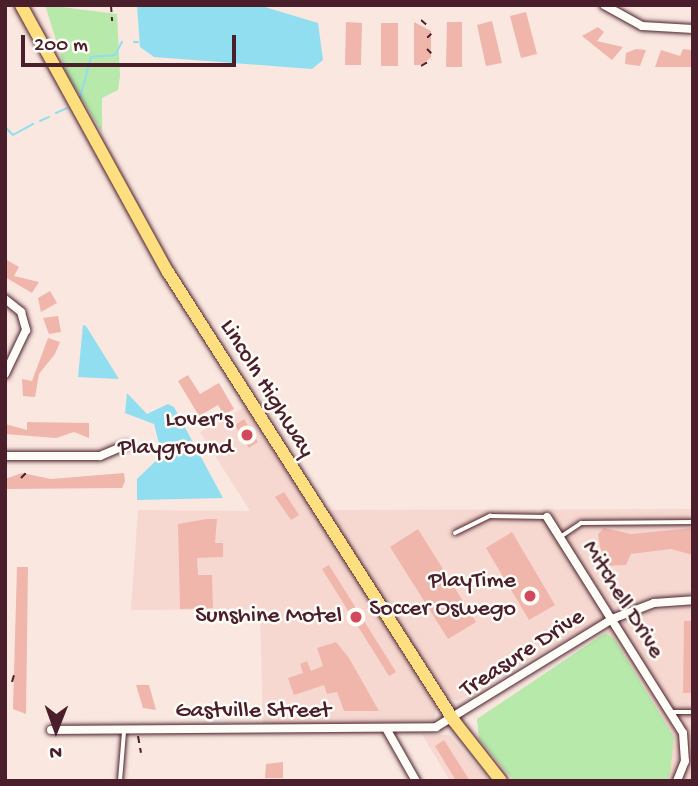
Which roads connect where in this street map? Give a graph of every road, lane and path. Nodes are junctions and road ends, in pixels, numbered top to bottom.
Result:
1 (21, 5) edge
2 (111, 5) edge
3 (604, 5) edge
4 (421, 20) dead end
5 (111, 21) dead end
6 (429, 27) dead end
7 (693, 29) edge
8 (431, 34) dead end
9 (427, 38) dead end
10 (432, 43) dead end
11 (431, 53) dead end
12 (431, 60) dead end
13 (421, 66) dead end
14 (5, 299) edge
15 (5, 374) edge
16 (126, 445) dead end
17 (5, 456) edge
18 (26, 473) dead end
19 (21, 478) dead end
20 (547, 517) joint
21 (693, 522) edge
22 (455, 533) dead end
23 (560, 538) junction
24 (693, 600) edge
25 (612, 619) junction
26 (14, 675) dead end
27 (12, 682) dead end
28 (693, 712) edge
29 (670, 713) junction
30 (454, 721) junction
31 (51, 730) dead end
32 (387, 730) junction
33 (124, 732) junction
34 (138, 732) junction
35 (693, 732) edge
36 (683, 736) junction
37 (141, 753) dead end
38 (120, 781) edge
39 (416, 781) edge
40 (501, 781) edge
41 (677, 781) edge

1 - 30 main road, Lincoln Highway
2 - 5 path
3 - 7 street
4 - 6 path
8 - 9 path
10 - 11 path
12 - 13 path
14 - 15 street
16 - 17 street
18 - 19 path
20 - 22 lane
20 - 23 street, Mitchell Drive
21 - 23 lane
23 - 25 street, Mitchell Drive
24 - 25 street, Treasure Drive
25 - 29 street, Mitchell Drive
25 - 30 street, Treasure Drive
26 - 27 path
28 - 29 lane
29 - 36 street, Mitchell Drive
30 - 32 street, Gastville Street
30 - 40 main road, Lincoln Highway
31 - 33 street, Gastville Street
32 - 34 street, Gastville Street
32 - 39 street
33 - 34 street, Gastville Street
33 - 38 lane
34 - 37 path
35 - 36 lane
36 - 41 street

